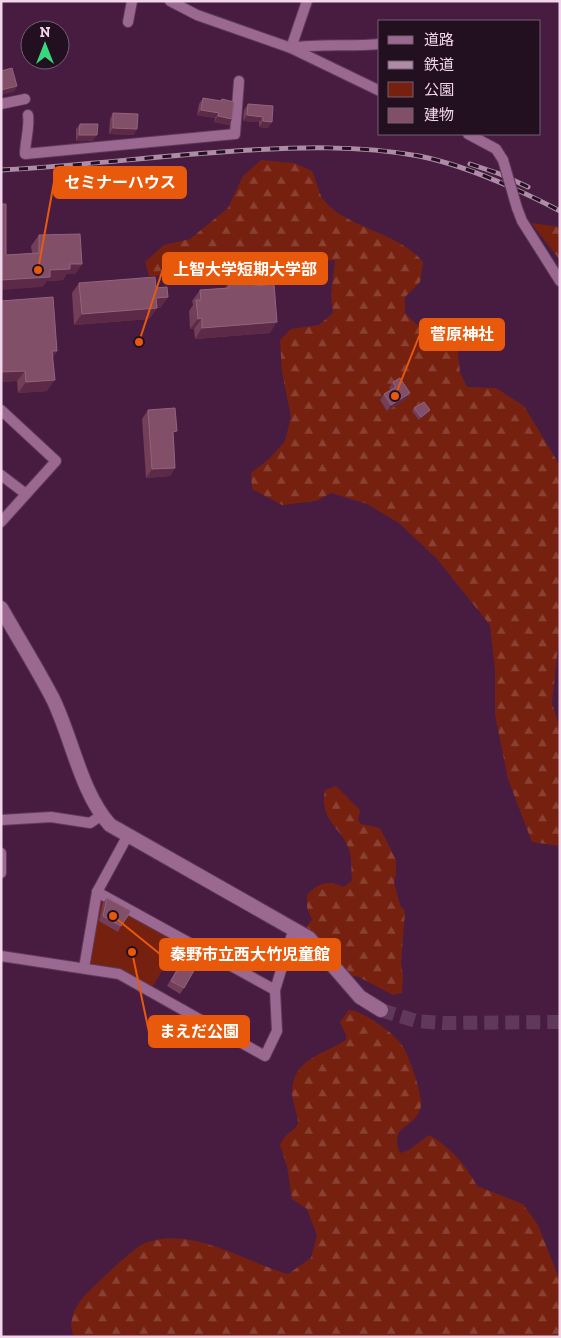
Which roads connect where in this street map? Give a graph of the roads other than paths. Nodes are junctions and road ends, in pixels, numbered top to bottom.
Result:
1 (132, 1) edge
2 (170, 1) edge
3 (307, 1) edge
4 (128, 22) dead end
5 (378, 44) edge
6 (291, 48) junction
7 (239, 80) dead end
8 (378, 90) edge
9 (25, 99) dead end
10 (1, 104) edge
11 (28, 115) dead end
12 (470, 135) edge
13 (560, 281) edge
14 (1, 410) edge
15 (1, 475) edge
16 (26, 494) junction
17 (1, 522) edge
18 (1, 608) edge
19 (102, 815) junction
20 (1, 820) edge
21 (128, 835) junction
22 (1, 854) edge
23 (1, 873) edge
24 (97, 892) junction
25 (294, 928) junction
26 (1, 956) edge
27 (84, 968) junction
28 (275, 990) junction
29 (382, 1010) tunnel mouth

1 - 4 street
2 - 6 street
3 - 6 street
5 - 6 street
6 - 8 street
7 - 11 street
9 - 10 street
12 - 13 street, bridge
14 - 16 street
15 - 16 street
16 - 17 street
18 - 19 street
19 - 20 street
19 - 21 street
21 - 24 street
21 - 25 street
22 - 23 street
24 - 27 street
24 - 28 street
25 - 28 street
25 - 29 street
26 - 27 street
27 - 28 street

